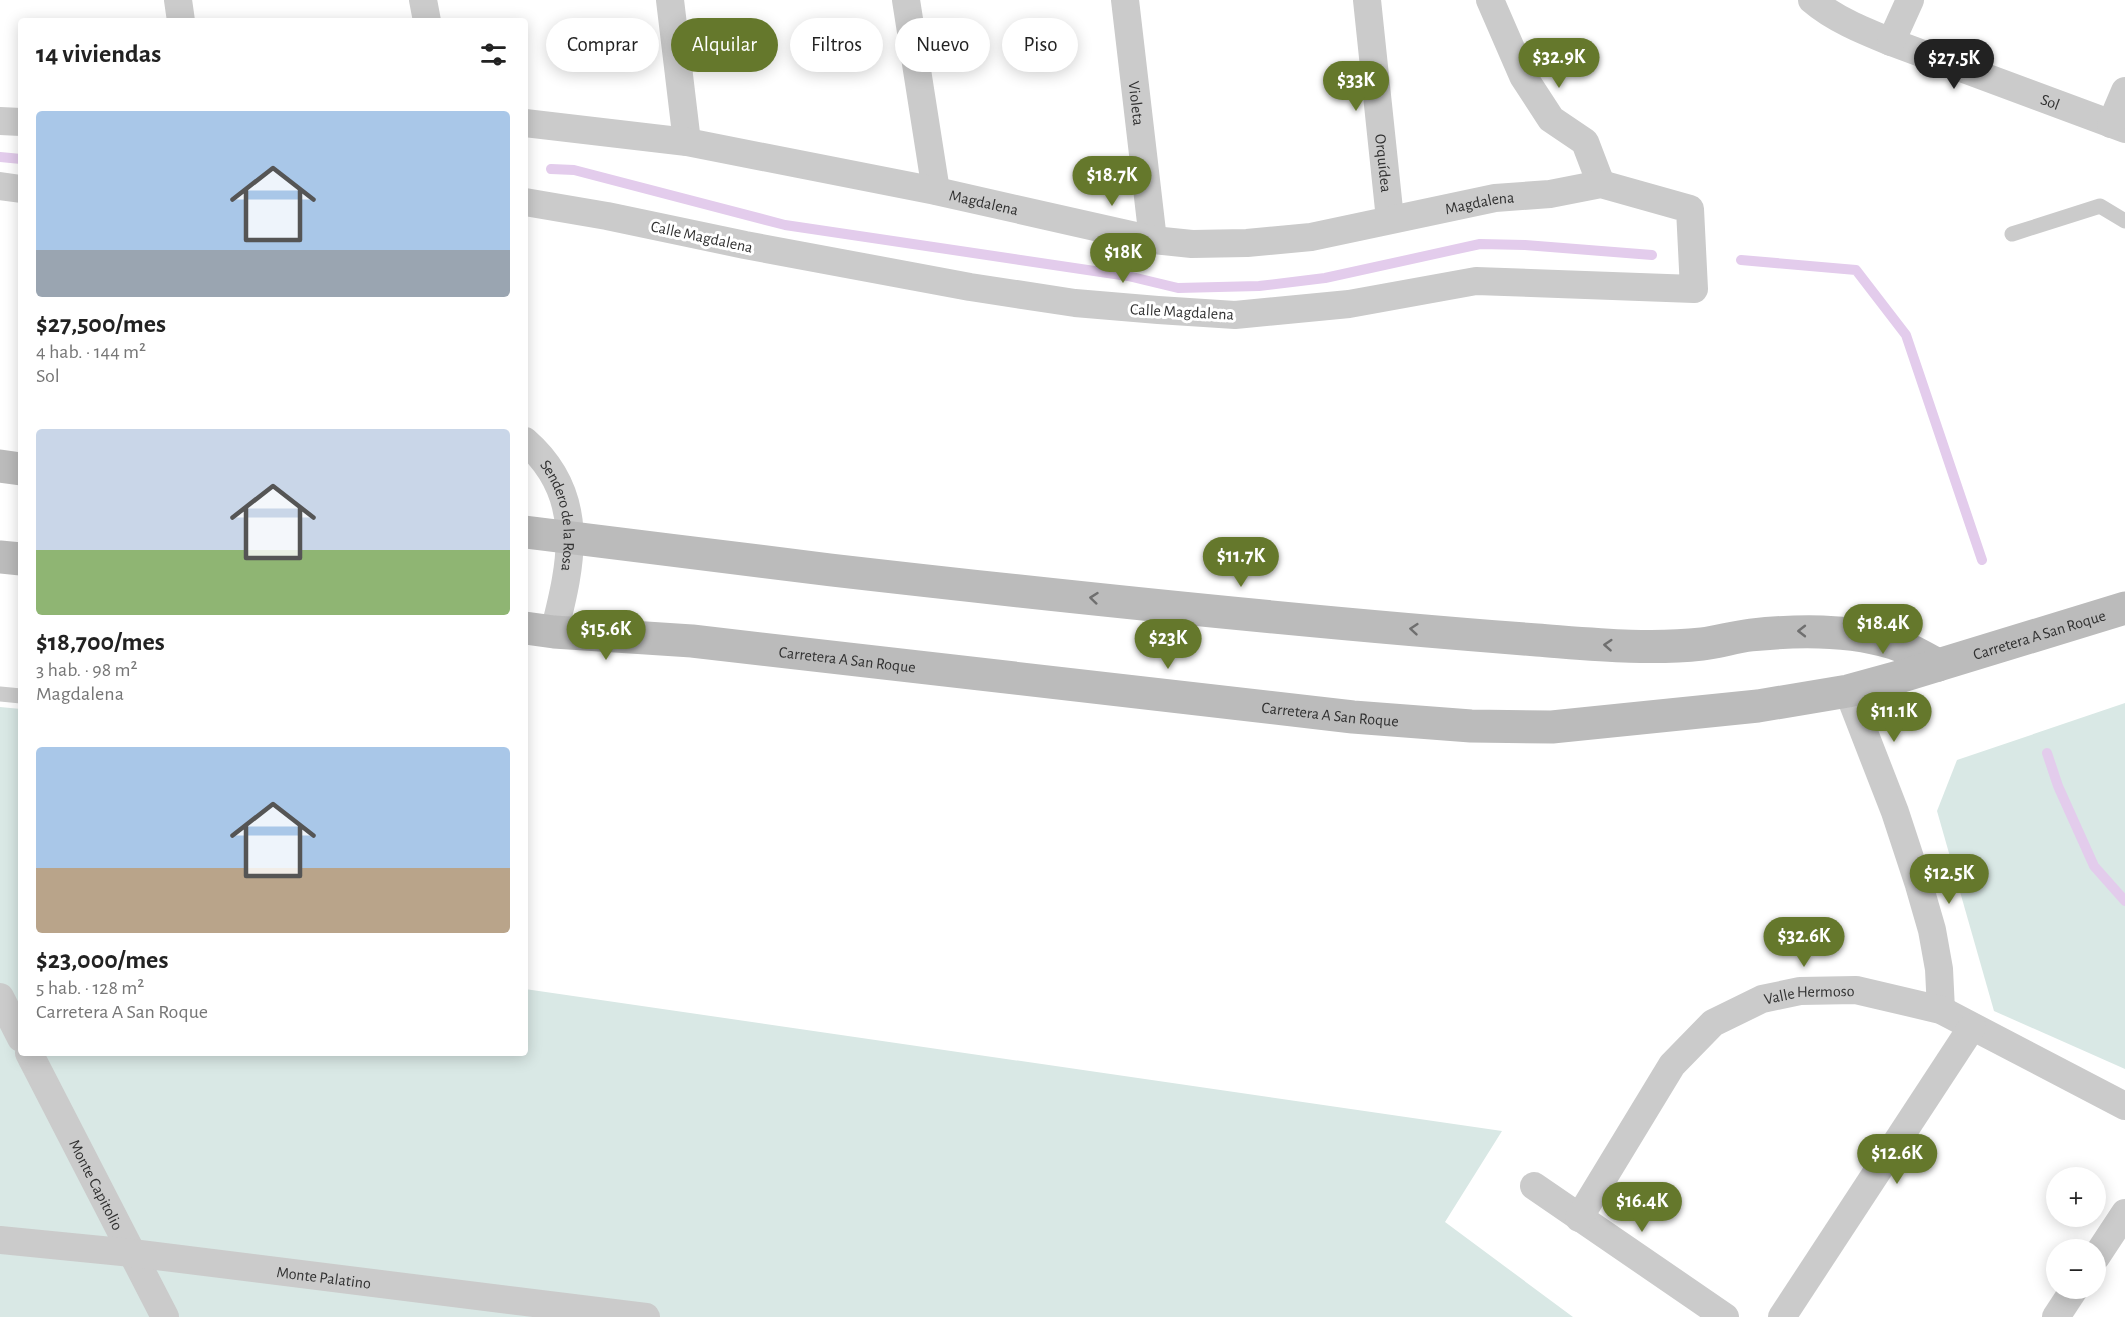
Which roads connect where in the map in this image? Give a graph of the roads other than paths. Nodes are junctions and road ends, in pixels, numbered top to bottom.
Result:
1 (178, 0) edge
2 (423, 0) edge
3 (670, 0) edge
4 (906, 0) edge
5 (1125, 0) edge
6 (1368, 0) edge
7 (1490, 0) edge
8 (1812, 0) edge
9 (1910, 0) edge
10 (181, 18) edge
11 (426, 18) edge
12 (1891, 42) junction
13 (2125, 91) edge
14 (0, 121) edge
15 (18, 122) edge
16 (528, 123) edge
17 (2118, 126) edge
18 (687, 142) junction
19 (1601, 184) junction
20 (0, 186) edge
21 (18, 189) edge
22 (936, 191) junction
23 (528, 203) edge
24 (1690, 209) joint
25 (1390, 219) junction
26 (2125, 221) edge
27 (2013, 234) dead end
28 (1154, 240) junction
29 (528, 444) edge
30 (0, 466) edge
31 (18, 469) edge
32 (528, 532) edge
33 (572, 538) junction
34 (0, 557) edge
35 (18, 559) edge
36 (2125, 608) edge
37 (540, 630) edge
38 (1938, 665) junction
39 (1848, 691) junction
40 (0, 694) edge
41 (18, 696) edge
42 (0, 997) edge
43 (1941, 1010) junction
44 (1972, 1027) junction
45 (18, 1032) edge
46 (31, 1056) edge
47 (2125, 1106) edge
48 (1534, 1186) dead end
49 (2125, 1213) edge
50 (1579, 1218) junction
51 (0, 1240) edge
52 (2106, 1242) edge
53 (132, 1253) junction
54 (2068, 1299) edge
55 (165, 1317) edge
56 (646, 1317) edge
57 (1725, 1317) edge
58 (1782, 1317) edge
59 (2056, 1317) edge

1 - 10 street
2 - 11 street
3 - 18 street
4 - 22 street
5 - 28 street, Violeta
6 - 25 street, Orquídea
7 - 19 street
8 - 12 street, Sol
9 - 12 street
12 - 17 street, Sol
13 - 17 street
14 - 15 street
16 - 18 street, Magdalena
18 - 22 street, Magdalena
19 - 24 street, Magdalena
19 - 25 street, Magdalena
20 - 21 street
22 - 28 street, Magdalena
23 - 24 street, Calle Magdalena
25 - 28 street, Magdalena
26 - 27 lane
29 - 33 street, Sendero de la Rosa
30 - 31 main road
32 - 33 main road
33 - 37 street, Sendero de la Rosa
38 -> 33 main road
34 - 35 main road
36 - 38 main road, Carretera A San Roque
37 - 39 main road, Carretera A San Roque
38 - 39 main road, Carretera A San Roque
39 - 43 street
40 - 41 lane
42 - 45 street
43 - 44 street, Valle Hermoso
43 - 50 street, Valle Hermoso
44 - 47 street, Valle Hermoso
44 - 58 street
46 - 53 street, Monte Capitolio
48 - 50 street
49 - 52 street
50 - 57 street
51 - 53 street, Monte Palatino
53 - 55 street, Monte Capitolio
53 - 56 street, Monte Palatino
54 - 59 street

